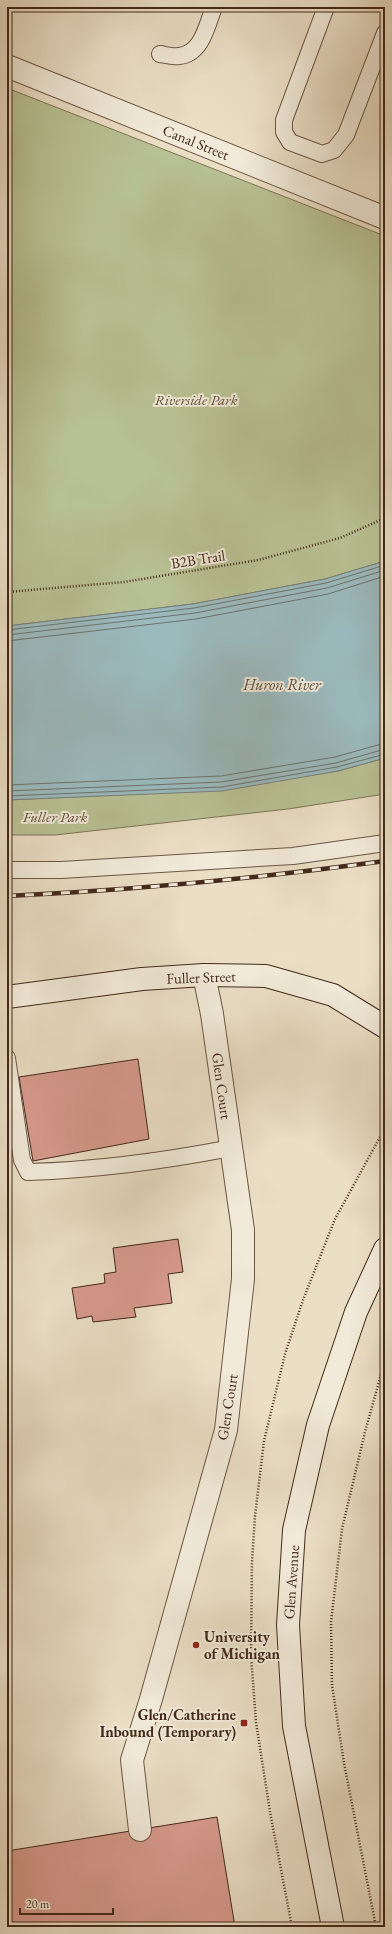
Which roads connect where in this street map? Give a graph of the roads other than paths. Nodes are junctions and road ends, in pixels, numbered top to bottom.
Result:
1 (214, 7) edge
2 (326, 7) edge
3 (385, 33) edge
4 (160, 54) dead end
5 (7, 66) edge
6 (385, 218) edge
7 (385, 843) edge
8 (7, 870) edge
9 (204, 975) junction
10 (7, 997) edge
11 (385, 1027) edge
12 (7, 1058) edge
13 (231, 1148) junction
14 (385, 1249) edge
15 (140, 1830) dead end
16 (333, 1927) edge

1 - 4 lane
2 - 3 lane
5 - 6 street, Canal Street
7 - 8 lane
9 - 10 street, Fuller Street
9 - 11 street, Fuller Street
9 - 13 street, Glen Court
12 - 13 lane
13 - 15 street, Glen Court
14 - 16 street, Glen Avenue

